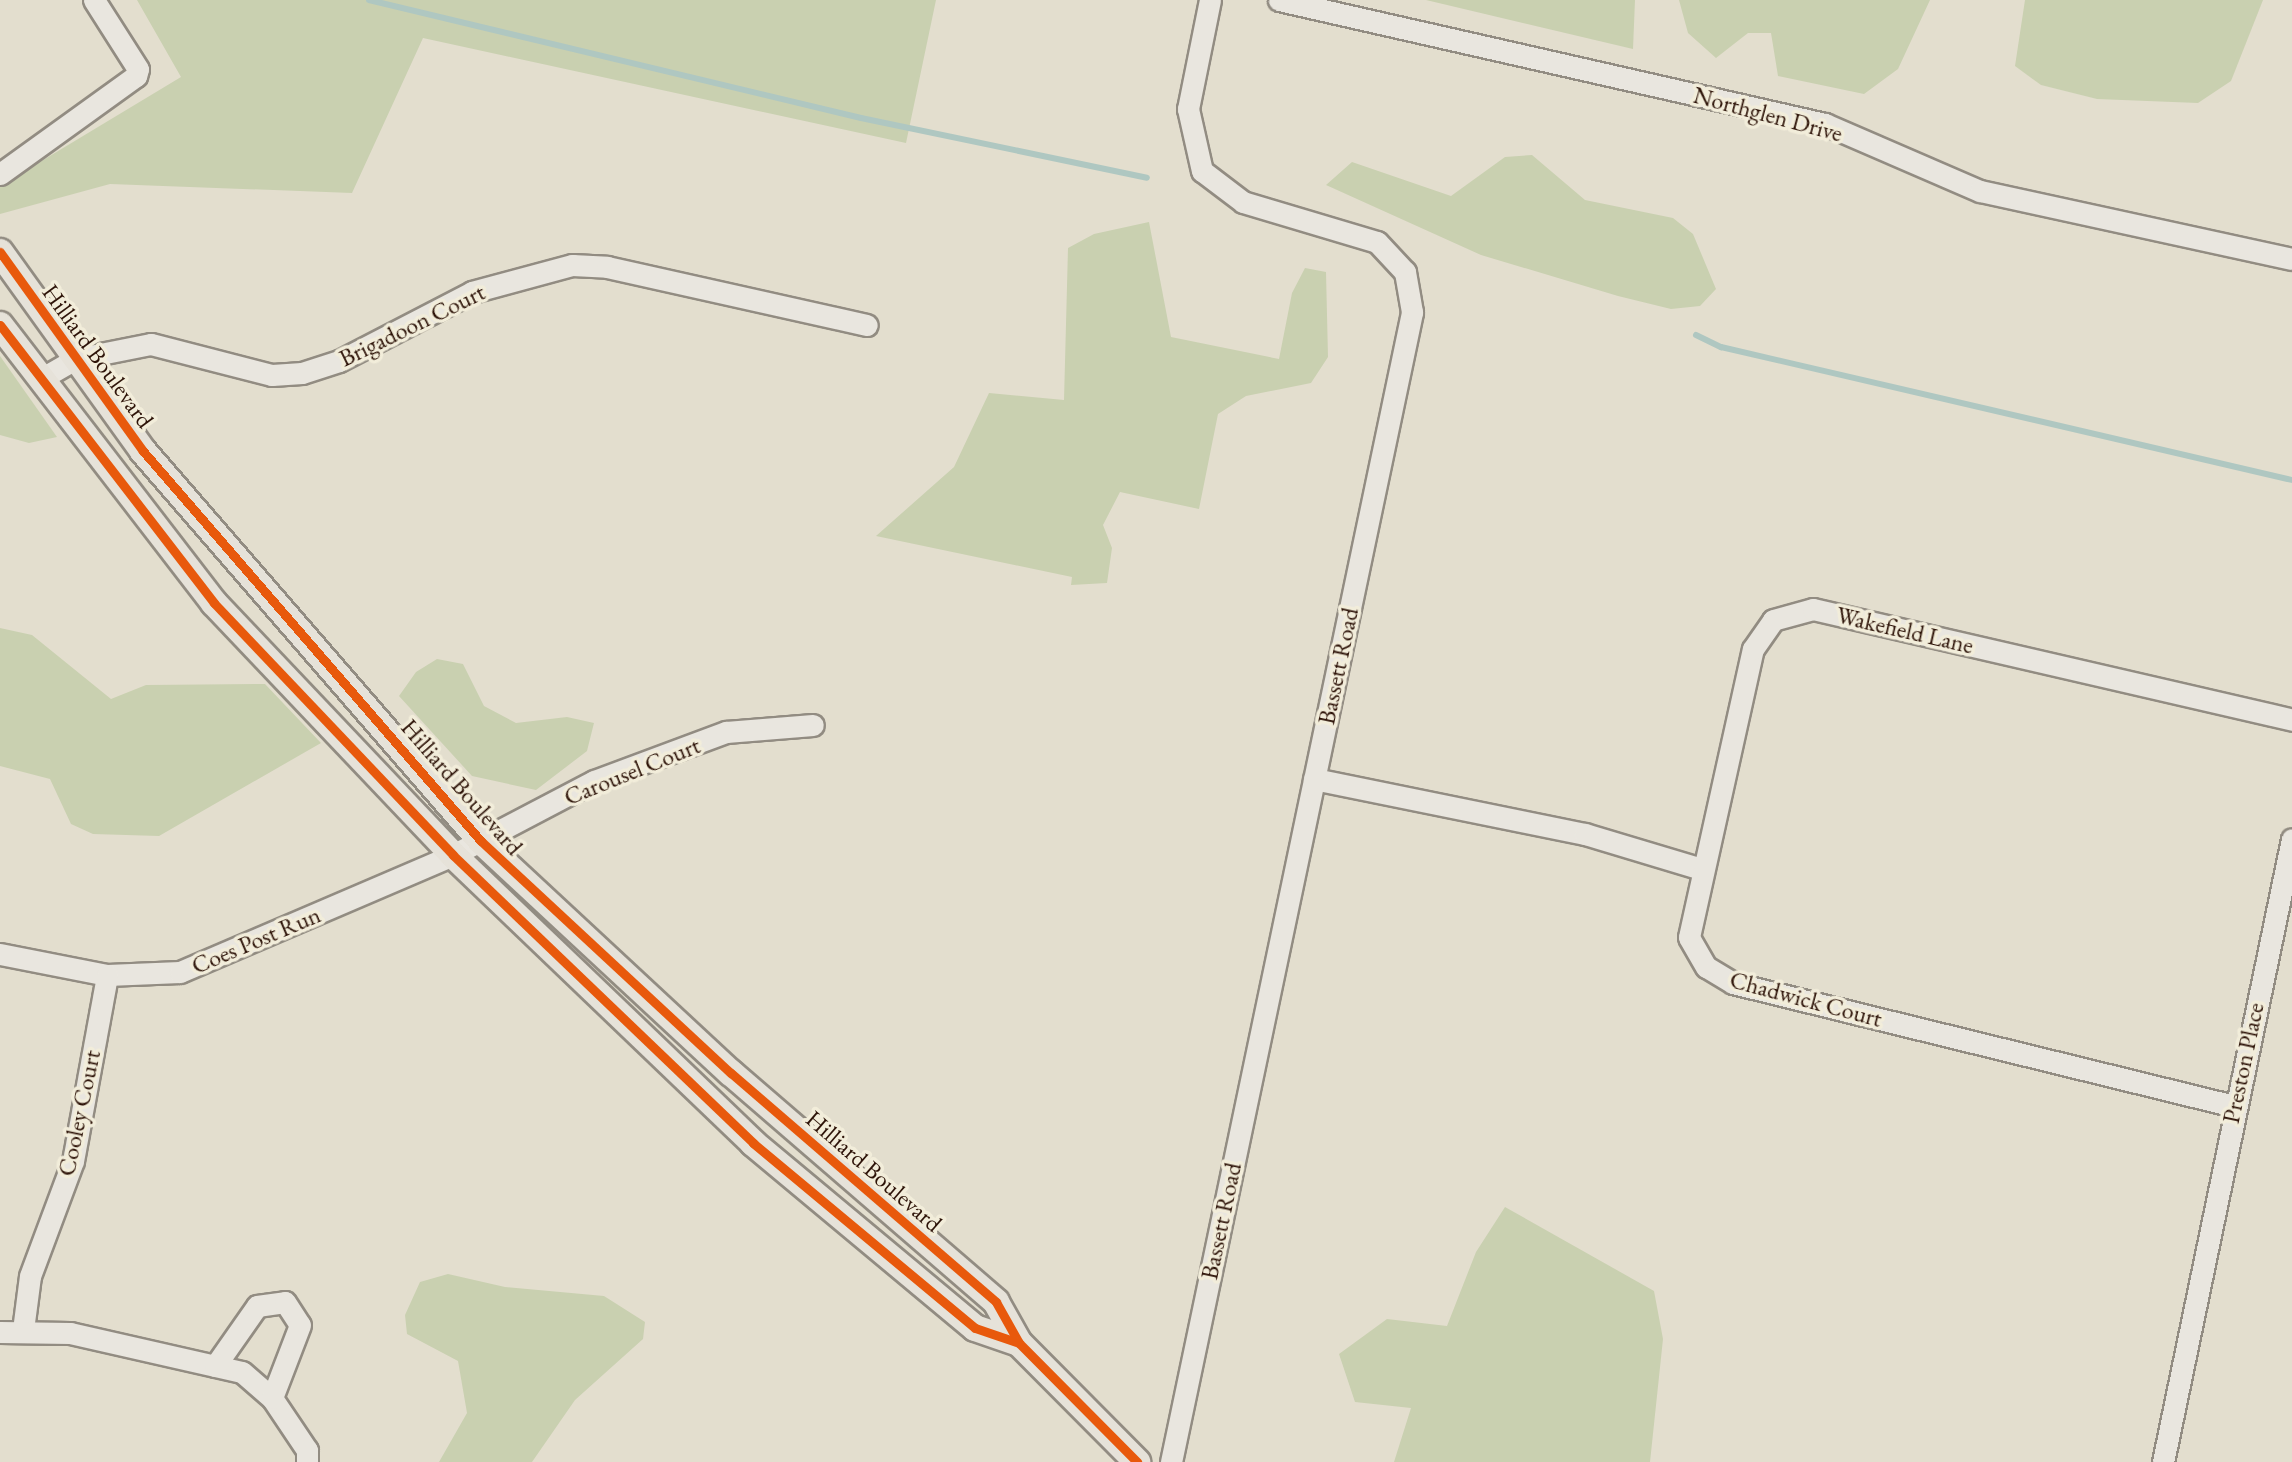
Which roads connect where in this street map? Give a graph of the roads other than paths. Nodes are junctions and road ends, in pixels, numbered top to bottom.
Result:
1 (94, 0) edge
2 (1210, 0) edge
3 (1279, 0) edge
4 (0, 174) edge
5 (0, 252) edge
6 (2292, 259) edge
7 (0, 325) edge
8 (867, 325) dead end
9 (75, 359) junction
10 (44, 377) junction
11 (2292, 720) edge
12 (813, 725) dead end
13 (1314, 779) junction
14 (2292, 839) edge
15 (465, 849) junction
16 (1703, 869) junction
17 (0, 954) edge
18 (107, 975) junction
19 (2234, 1106) junction
20 (23, 1329) junction
21 (0, 1332) edge
22 (1019, 1343) junction
23 (215, 1366) junction
24 (272, 1398) junction
25 (307, 1462) edge
26 (1136, 1462) edge
27 (1171, 1462) edge
28 (2163, 1462) edge

1 - 4 street
2 - 13 street, Bassett Road
3 - 6 street, Northglen Drive
5 - 9 main road, Hilliard Boulevard
7 - 10 main road, Hilliard Boulevard
8 - 9 street, Brigadoon Court
9 - 10 street, Brigadoon Court
9 - 15 main road, Hilliard Boulevard
10 - 15 main road, Hilliard Boulevard
11 - 16 street, Wakefield Lane
12 - 15 street, Carousel Court
13 - 16 street
13 - 27 street, Bassett Road
14 - 19 street, Preston Place
15 - 18 street, Coes Post Run
15 - 22 main road, Hilliard Boulevard
15 - 22 main road, Hilliard Boulevard
16 - 19 street, Chadwick Court
17 - 18 street, Coes Post Run
18 - 20 street, Cooley Court
19 - 28 street, Preston Place
20 - 21 street
20 - 23 street
22 - 26 main road, Hilliard Boulevard
23 - 24 street
23 - 24 street
24 - 25 street

